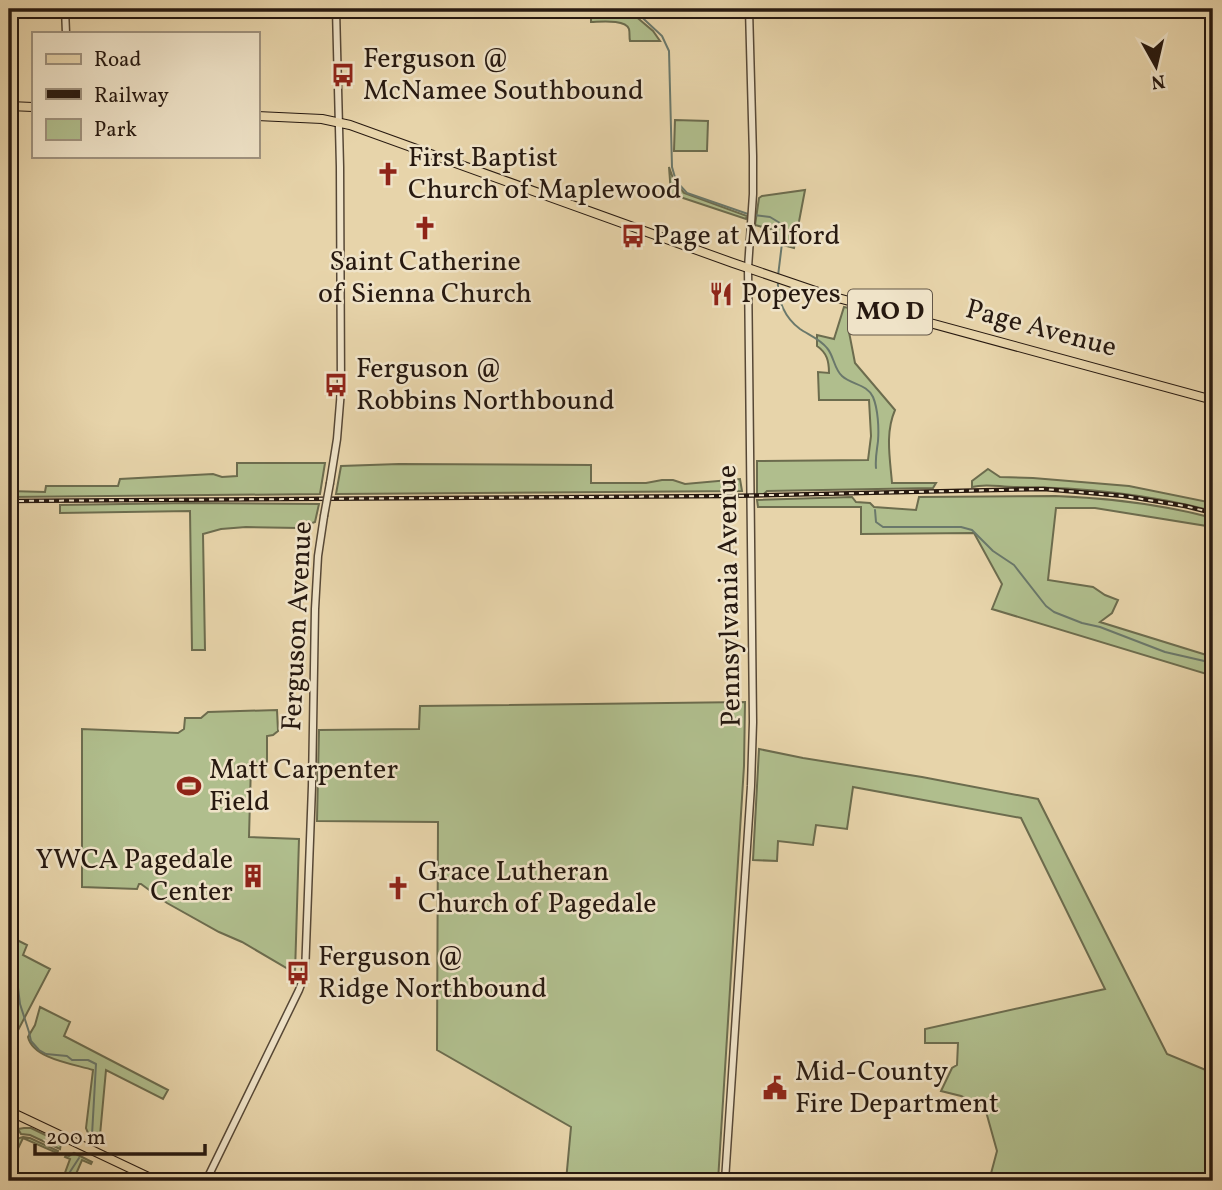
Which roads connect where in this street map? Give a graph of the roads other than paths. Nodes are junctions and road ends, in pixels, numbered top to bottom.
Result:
1 (65, 9) edge
2 (336, 9) edge
3 (749, 9) edge
4 (66, 32) edge
5 (9, 106) edge
6 (32, 107) edge
7 (259, 116) edge
8 (339, 122) junction
9 (748, 268) junction
10 (1213, 400) edge
11 (12, 1075) dead end
12 (9, 1090) edge
13 (9, 1111) edge
14 (157, 1181) edge
15 (206, 1181) edge
16 (725, 1181) edge

1 - 4 street
2 - 8 street, Ferguson Avenue
3 - 9 street, Pennsylvania Avenue
5 - 6 main road
7 - 8 main road, Page Avenue / MO D
8 - 9 main road, Page Avenue / MO D
8 - 15 street, Ferguson Avenue, bridge
9 - 10 main road, Page Avenue / MO D
9 - 16 street, Pennsylvania Avenue
11 - 12 main road
13 - 14 main road

